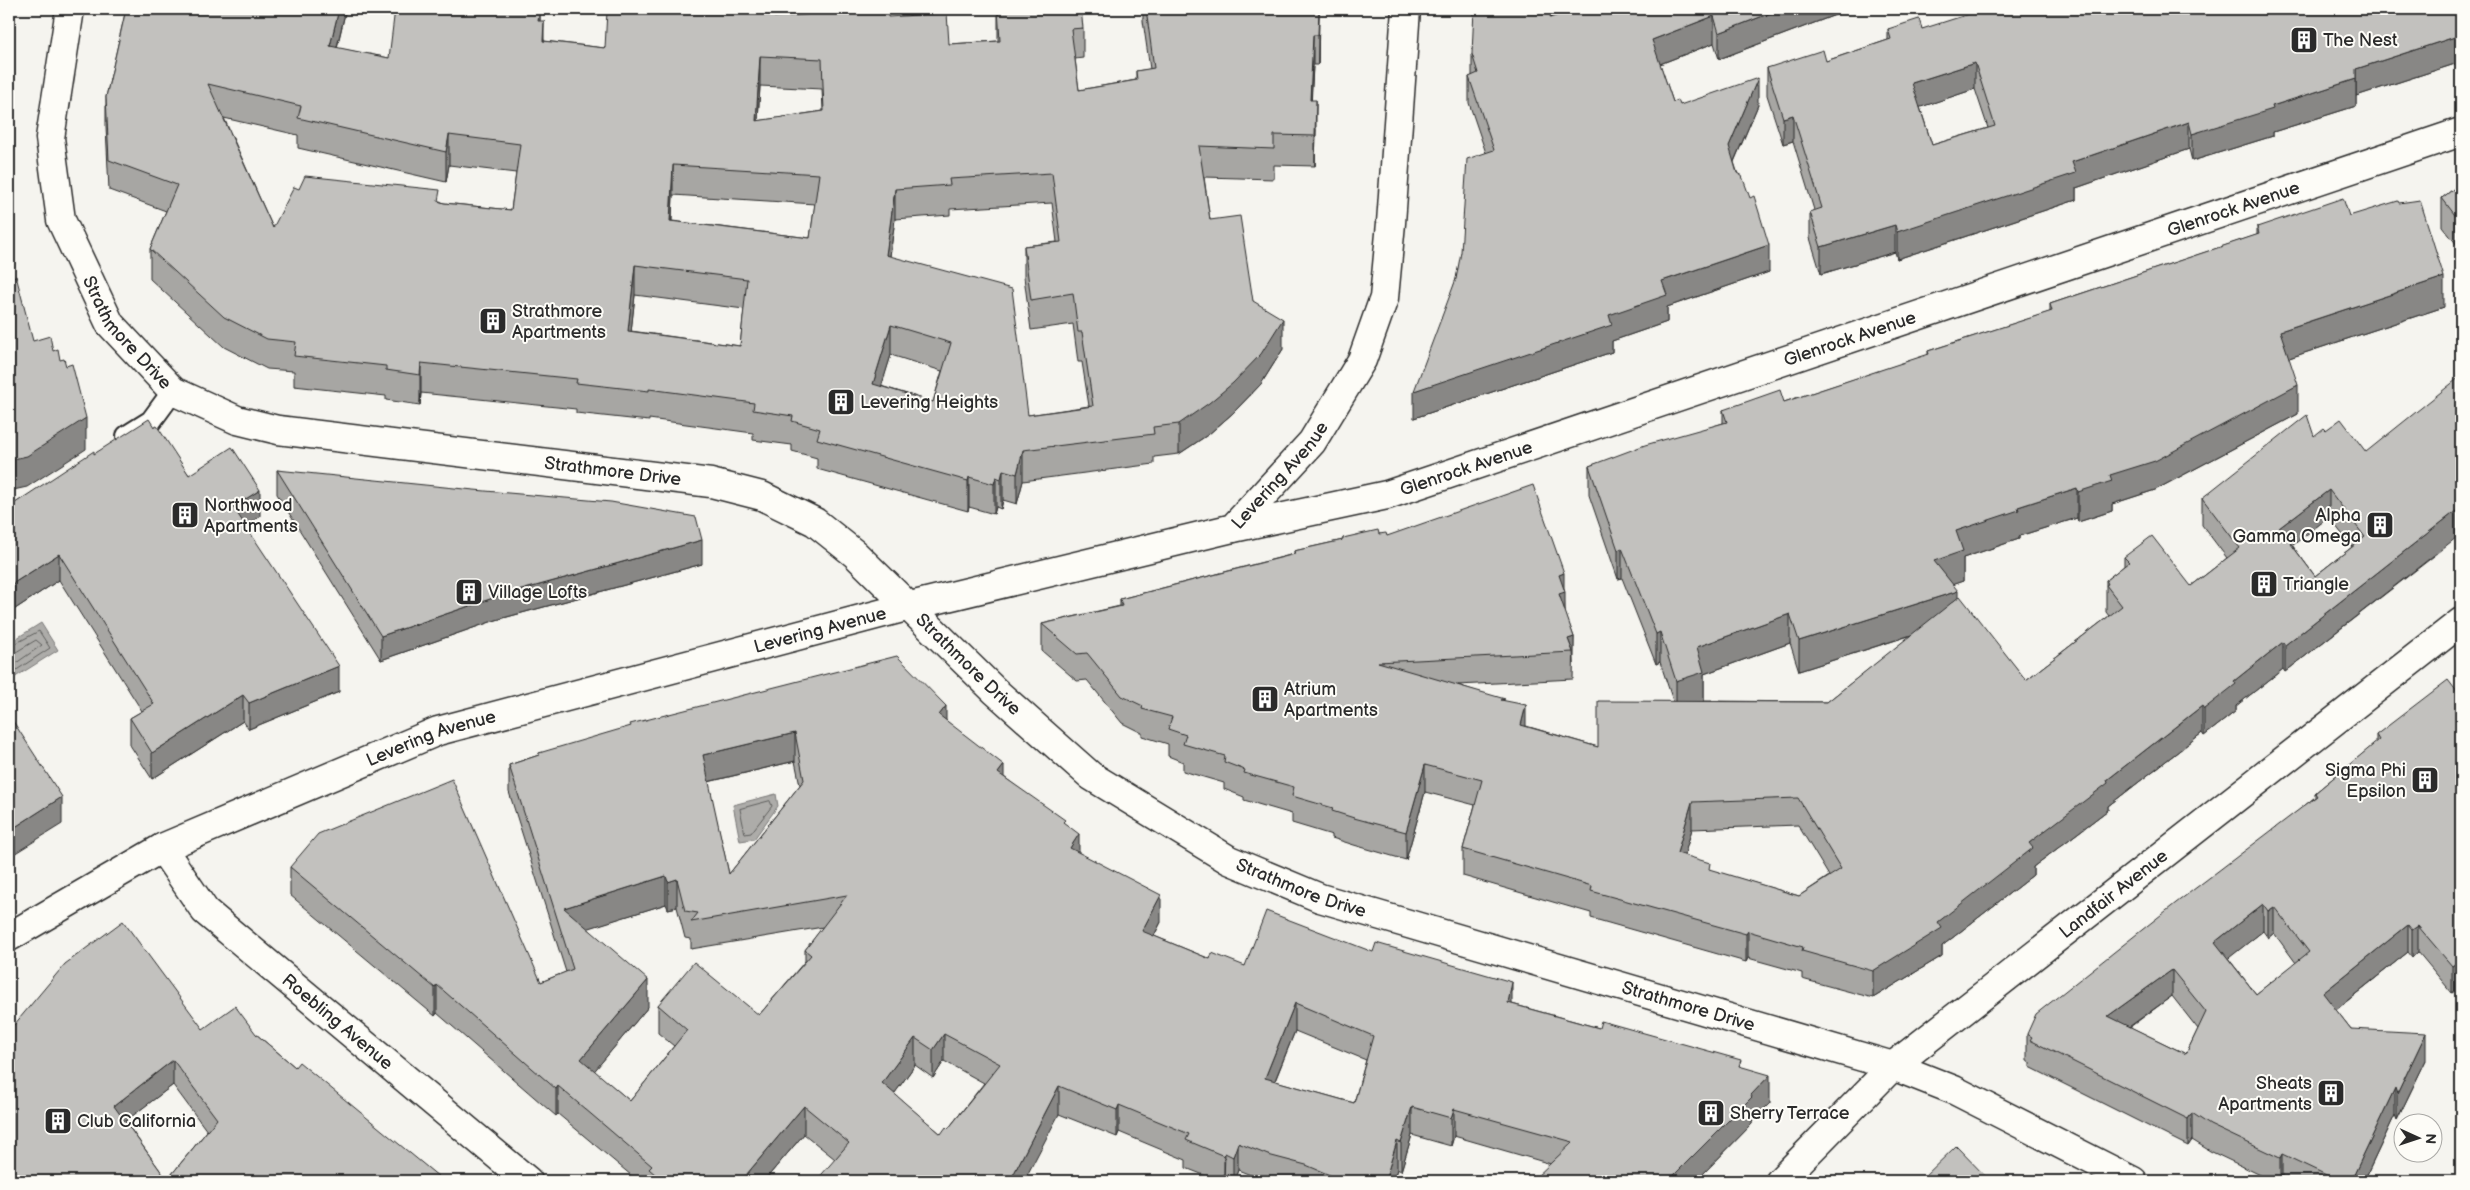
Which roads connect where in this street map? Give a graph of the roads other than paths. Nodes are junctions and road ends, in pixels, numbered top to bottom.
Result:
1 (70, 9) edge
2 (1406, 9) edge
3 (2461, 132) edge
4 (173, 391) junction
5 (109, 448) edge
6 (1233, 528) junction
7 (910, 606) junction
8 (2461, 622) edge
9 (162, 848) junction
10 (9, 937) edge
11 (1893, 1066) junction
12 (528, 1181) edge
13 (1780, 1181) edge
14 (2133, 1181) edge

1 - 4 street, Strathmore Drive
2 - 6 street, Levering Avenue
3 - 6 street, Glenrock Avenue
4 - 5 lane
4 - 7 street, Strathmore Drive
6 - 7 street, Levering Avenue
7 - 9 street, Levering Avenue
7 - 11 street, Strathmore Drive
8 - 11 street, Landfair Avenue
9 - 10 street, Levering Avenue
9 - 12 street, Roebling Avenue
11 - 13 street, Landfair Avenue
11 - 14 street, Strathmore Drive

